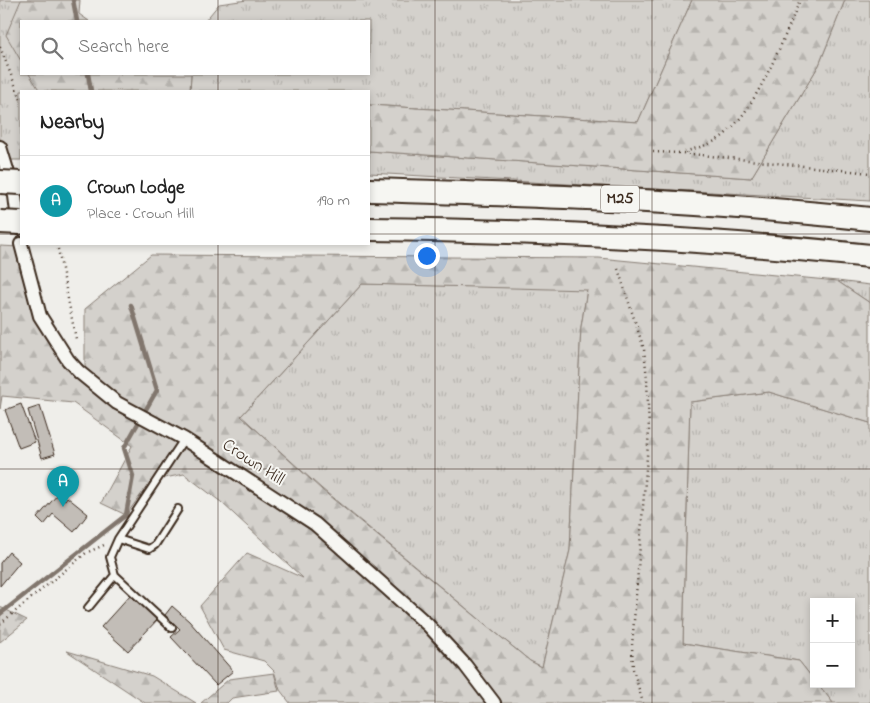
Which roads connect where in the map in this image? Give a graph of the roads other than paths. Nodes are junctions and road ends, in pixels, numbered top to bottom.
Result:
1 (0, 147) edge
2 (12, 187) edge
3 (370, 190) edge
4 (870, 219) edge
5 (0, 222) edge
6 (20, 223) edge
7 (370, 228) edge
8 (20, 238) edge
9 (21, 245) edge
10 (870, 256) edge
11 (184, 439) junction
12 (178, 509) dead end
13 (118, 540) junction
14 (115, 575) junction
15 (88, 608) dead end
16 (172, 628) dead end
17 (494, 703) edge

1 - 2 street, Crown Hill
2 - 8 street, Crown Hill
3 - 4 highway, M25
5 - 6 highway, bridge
7 - 10 highway, M25
9 - 11 street, Crown Hill
11 - 13 lane
11 - 17 street, Crown Hill
12 - 13 lane
13 - 14 lane
14 - 15 lane
14 - 16 lane

